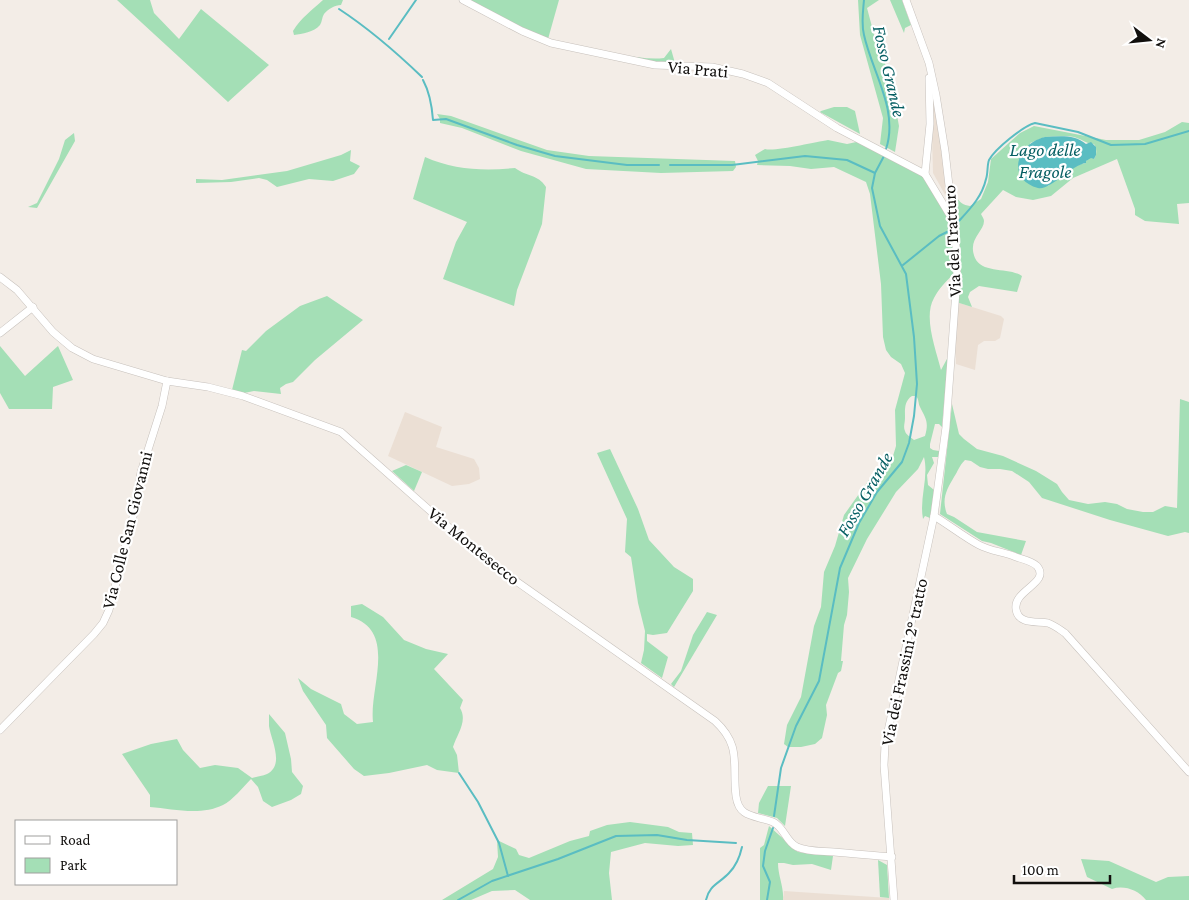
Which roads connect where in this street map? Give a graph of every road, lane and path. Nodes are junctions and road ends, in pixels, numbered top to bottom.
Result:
1 (463, 0) edge
2 (906, 0) edge
3 (929, 63) junction
4 (925, 174) junction
5 (953, 220) junction
6 (0, 277) edge
7 (33, 307) junction
8 (0, 332) edge
9 (167, 381) junction
10 (934, 516) junction
11 (0, 730) edge
12 (1189, 772) edge
13 (892, 857) junction
14 (894, 900) edge

1 - 4 street, Via Prati
2 - 3 street, Via del Tratturo
3 - 4 street
3 - 5 street, Via del Tratturo
4 - 5 street
5 - 10 street, Via del Tratturo
6 - 7 street, Via Montesecco
7 - 8 street
7 - 9 street, Via Montesecco
9 - 11 street, Via Colle San Giovanni
9 - 13 street, Via Montesecco
10 - 12 street
10 - 13 street, Via dei Frassini 2° tratto
13 - 14 street, Via dei Frassini 2° tratto

